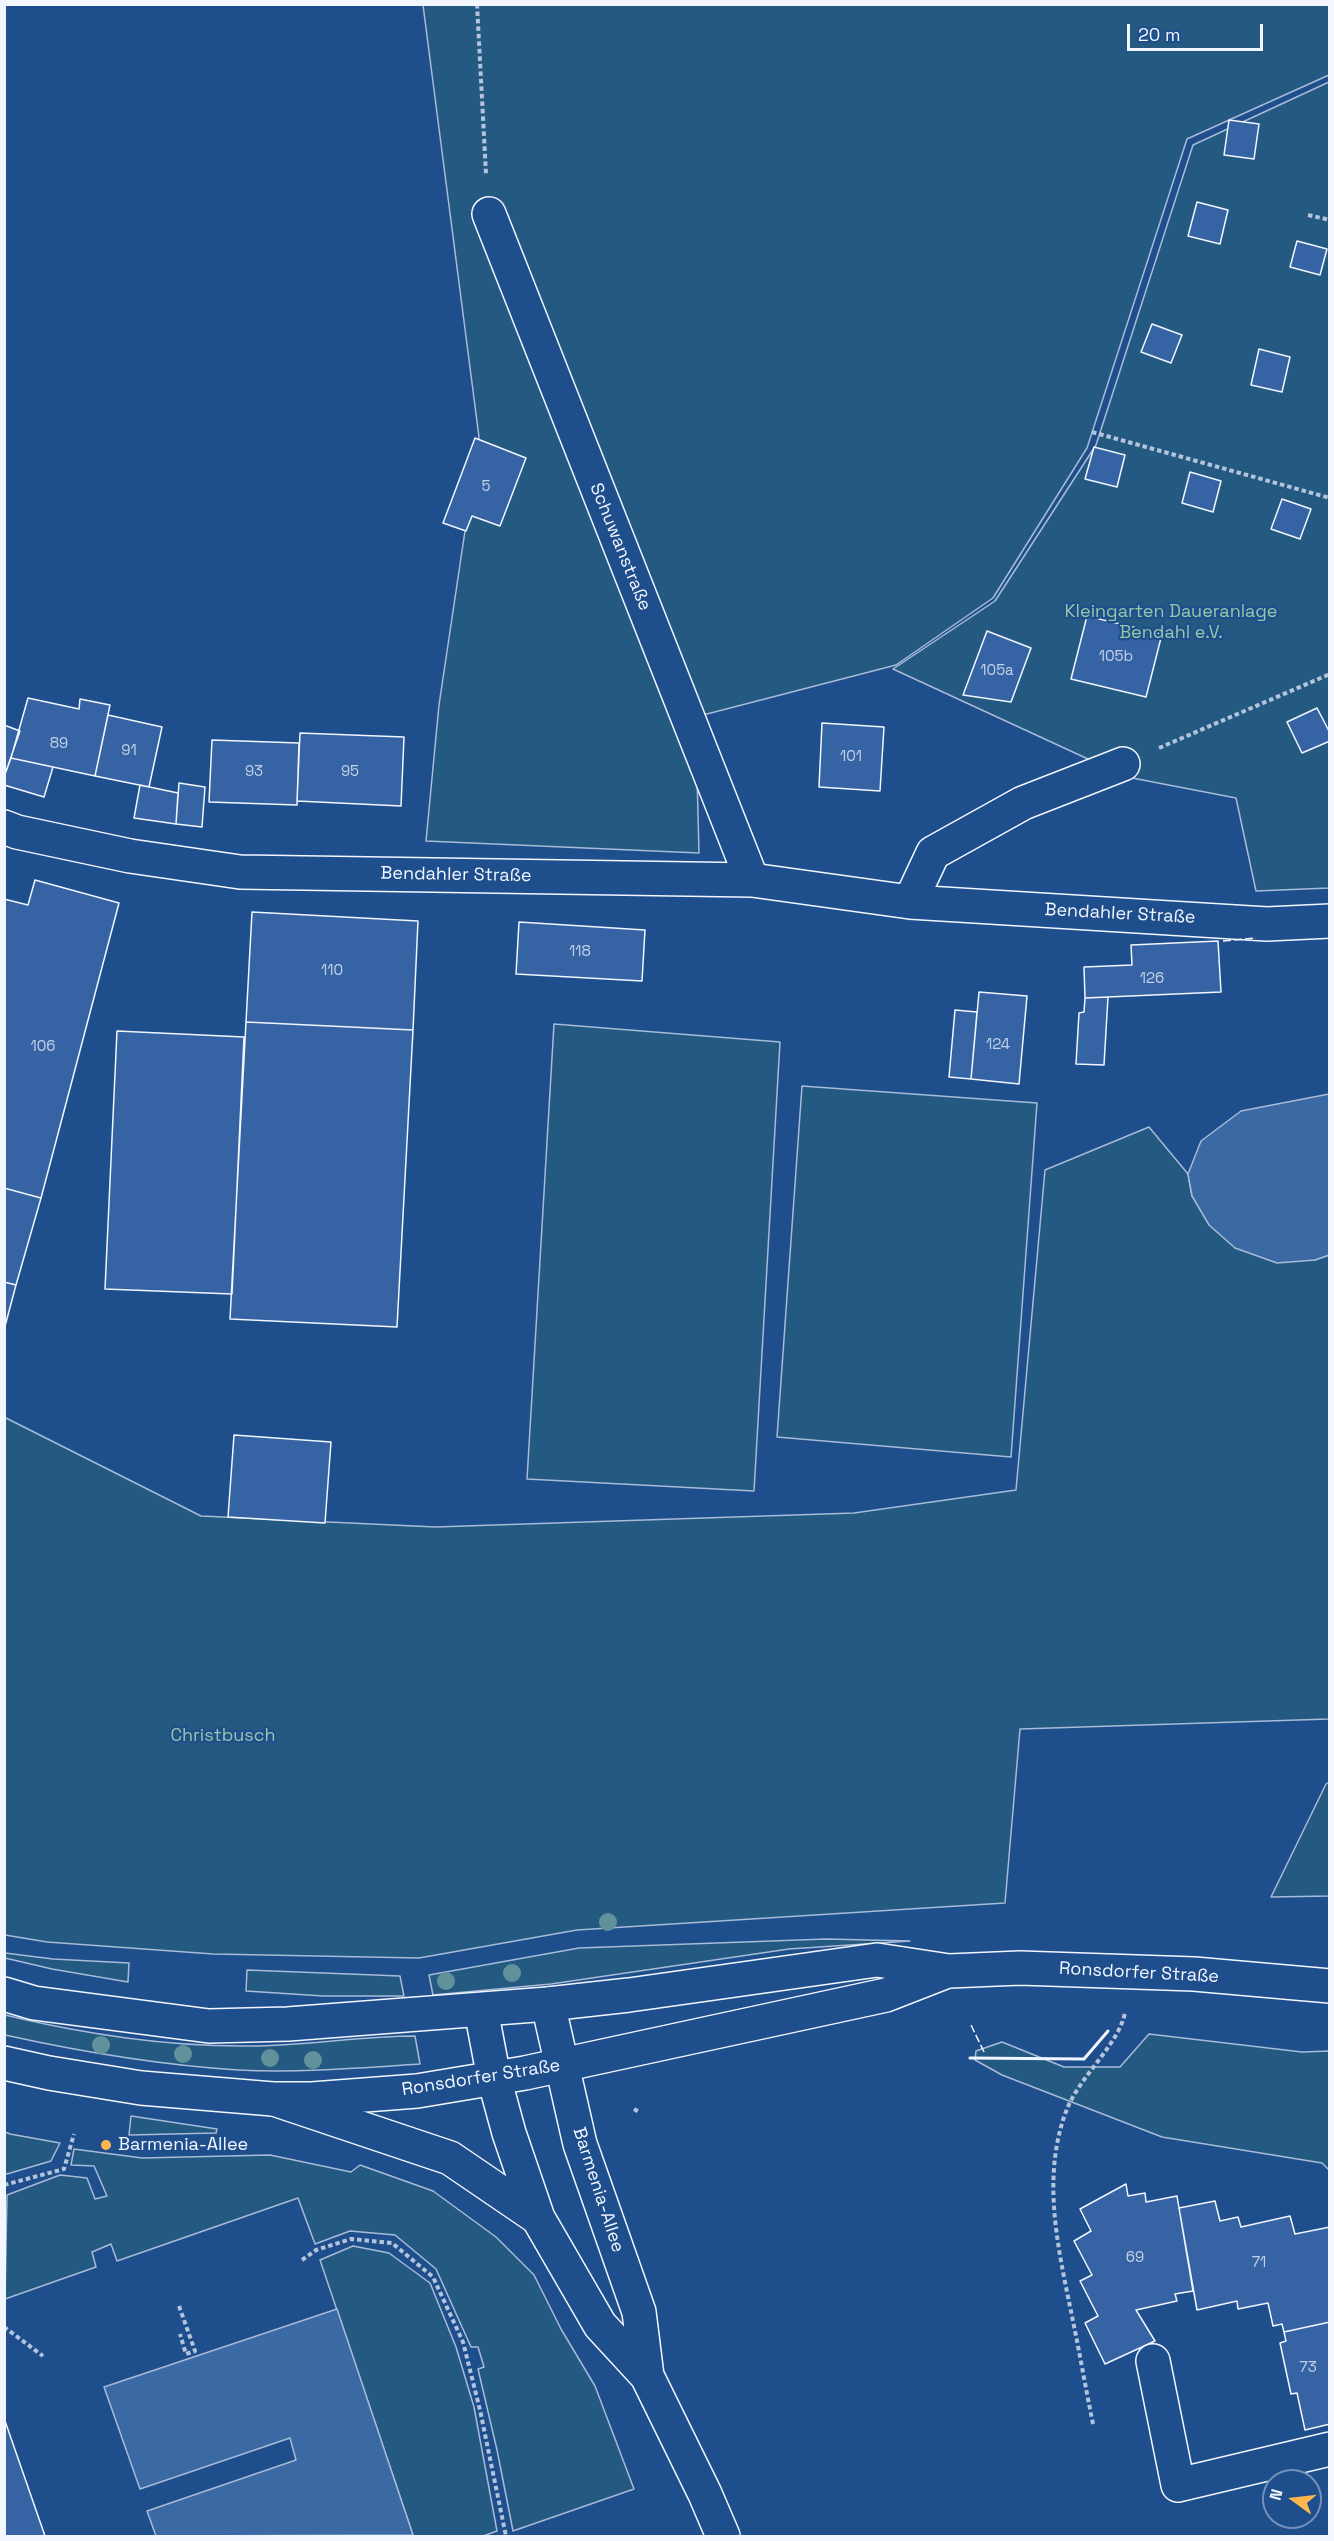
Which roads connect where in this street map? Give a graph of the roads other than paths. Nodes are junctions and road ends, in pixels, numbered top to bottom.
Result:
1 (489, 214) road end
2 (1123, 764) road end
3 (4, 827) edge
4 (752, 880) junction
5 (910, 902) junction
6 (1329, 921) edge
7 (949, 1971) junction
8 (1329, 1986) edge
9 (4, 1995) edge
10 (548, 2004) junction
11 (481, 2010) junction
12 (4, 2063) edge
13 (563, 2065) junction
14 (494, 2078) junction
15 (273, 2099) junction
16 (538, 2218) junction
17 (1153, 2361) dead end
18 (647, 2376) junction
19 (1329, 2449) edge
20 (723, 2536) edge

1 - 4 street, Schuwanstraße
2 - 5 street
3 - 4 street, Bendahler Straße
4 - 5 street, Bendahler Straße
5 - 6 street, Bendahler Straße
7 - 8 street, Ronsdorfer Straße
7 - 10 street, Ronsdorfer Straße
7 - 13 street, Ronsdorfer Straße
9 - 11 street, Ronsdorfer Straße
10 - 11 street, Ronsdorfer Straße
10 - 13 street, Barmenia-Allee
11 - 14 street, Barmenia-Allee
12 - 15 street, Ronsdorfer Straße
13 - 14 street, Ronsdorfer Straße
13 - 18 street, Barmenia-Allee
14 - 15 street, Ronsdorfer Straße
14 - 16 street, Barmenia-Allee
15 - 16 street, Barmenia-Allee
16 - 18 street, Barmenia-Allee
17 - 19 street
18 - 20 street, Barmenia-Allee

